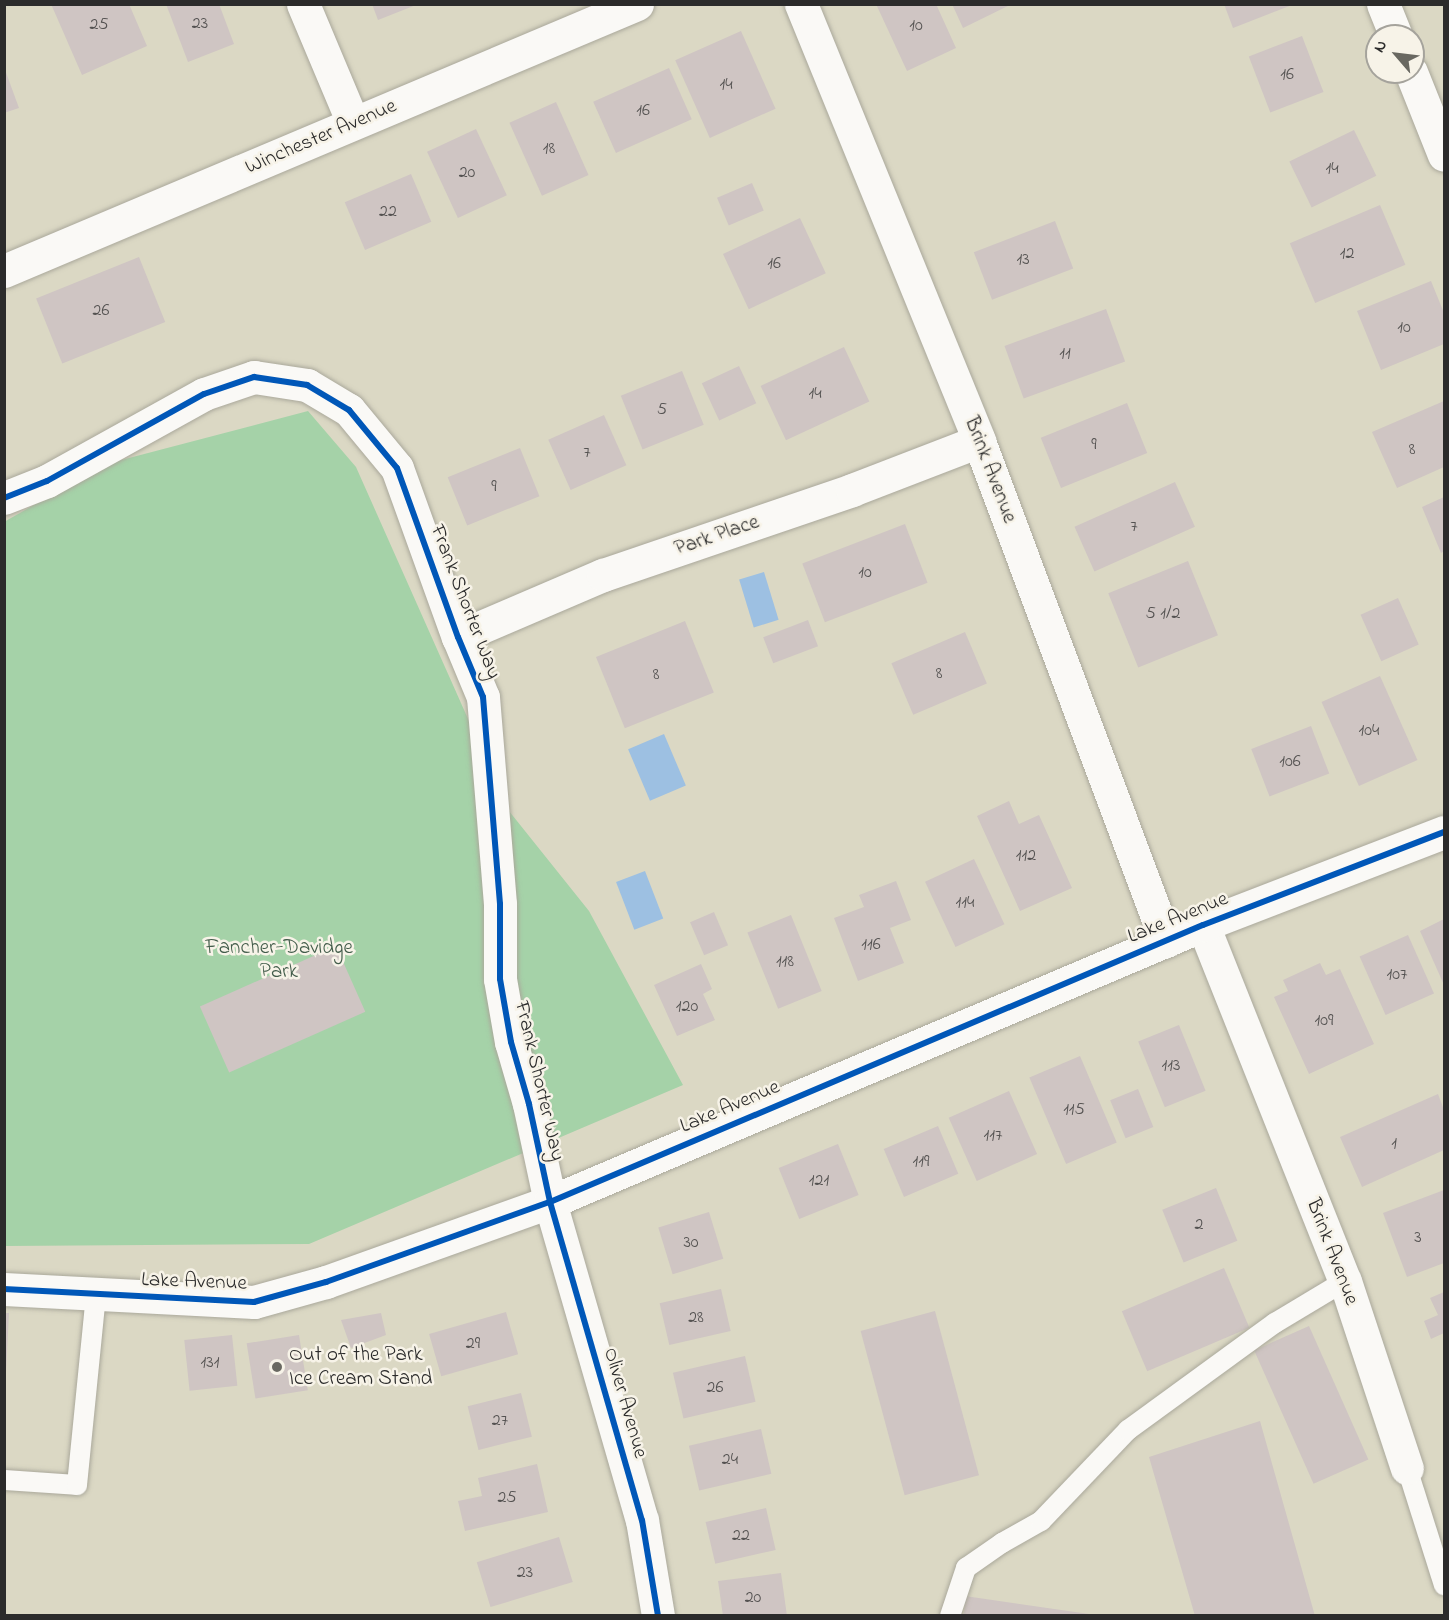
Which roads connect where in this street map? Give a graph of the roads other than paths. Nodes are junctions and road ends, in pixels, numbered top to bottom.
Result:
1 (303, 4) edge
2 (638, 4) edge
3 (801, 4) edge
4 (1383, 4) edge
5 (1391, 24) edge
6 (1416, 84) edge
7 (353, 123) junction
8 (1444, 155) edge
9 (4, 271) edge
10 (979, 441) junction
11 (4, 498) edge
12 (458, 637) junction
13 (1444, 832) edge
14 (1203, 925) junction
15 (1166, 941) junction
16 (550, 1202) junction
17 (1345, 1281) junction
18 (4, 1289) edge
19 (96, 1294) junction
20 (1407, 1468) joint
21 (4, 1480) edge
22 (1444, 1585) edge
23 (658, 1616) edge
24 (950, 1616) edge

1 - 7 street
2 - 7 street, Winchester Avenue
3 - 10 street, Brink Avenue
4 - 5 street
6 - 8 street
7 - 9 street, Winchester Avenue
10 - 12 street, Park Place
10 - 15 street, Brink Avenue
11 - 12 street, Frank Shorter Way
12 - 16 street, Frank Shorter Way
13 - 14 street, Lake Avenue
14 - 15 street, Lake Avenue
14 - 17 street, Brink Avenue
15 - 16 street, Lake Avenue
16 - 19 street, Lake Avenue
16 - 23 street, Oliver Avenue
17 - 20 street, Brink Avenue
17 - 24 lane
18 - 19 street, Lake Avenue
19 - 21 lane
20 - 22 lane, Brink Avenue

